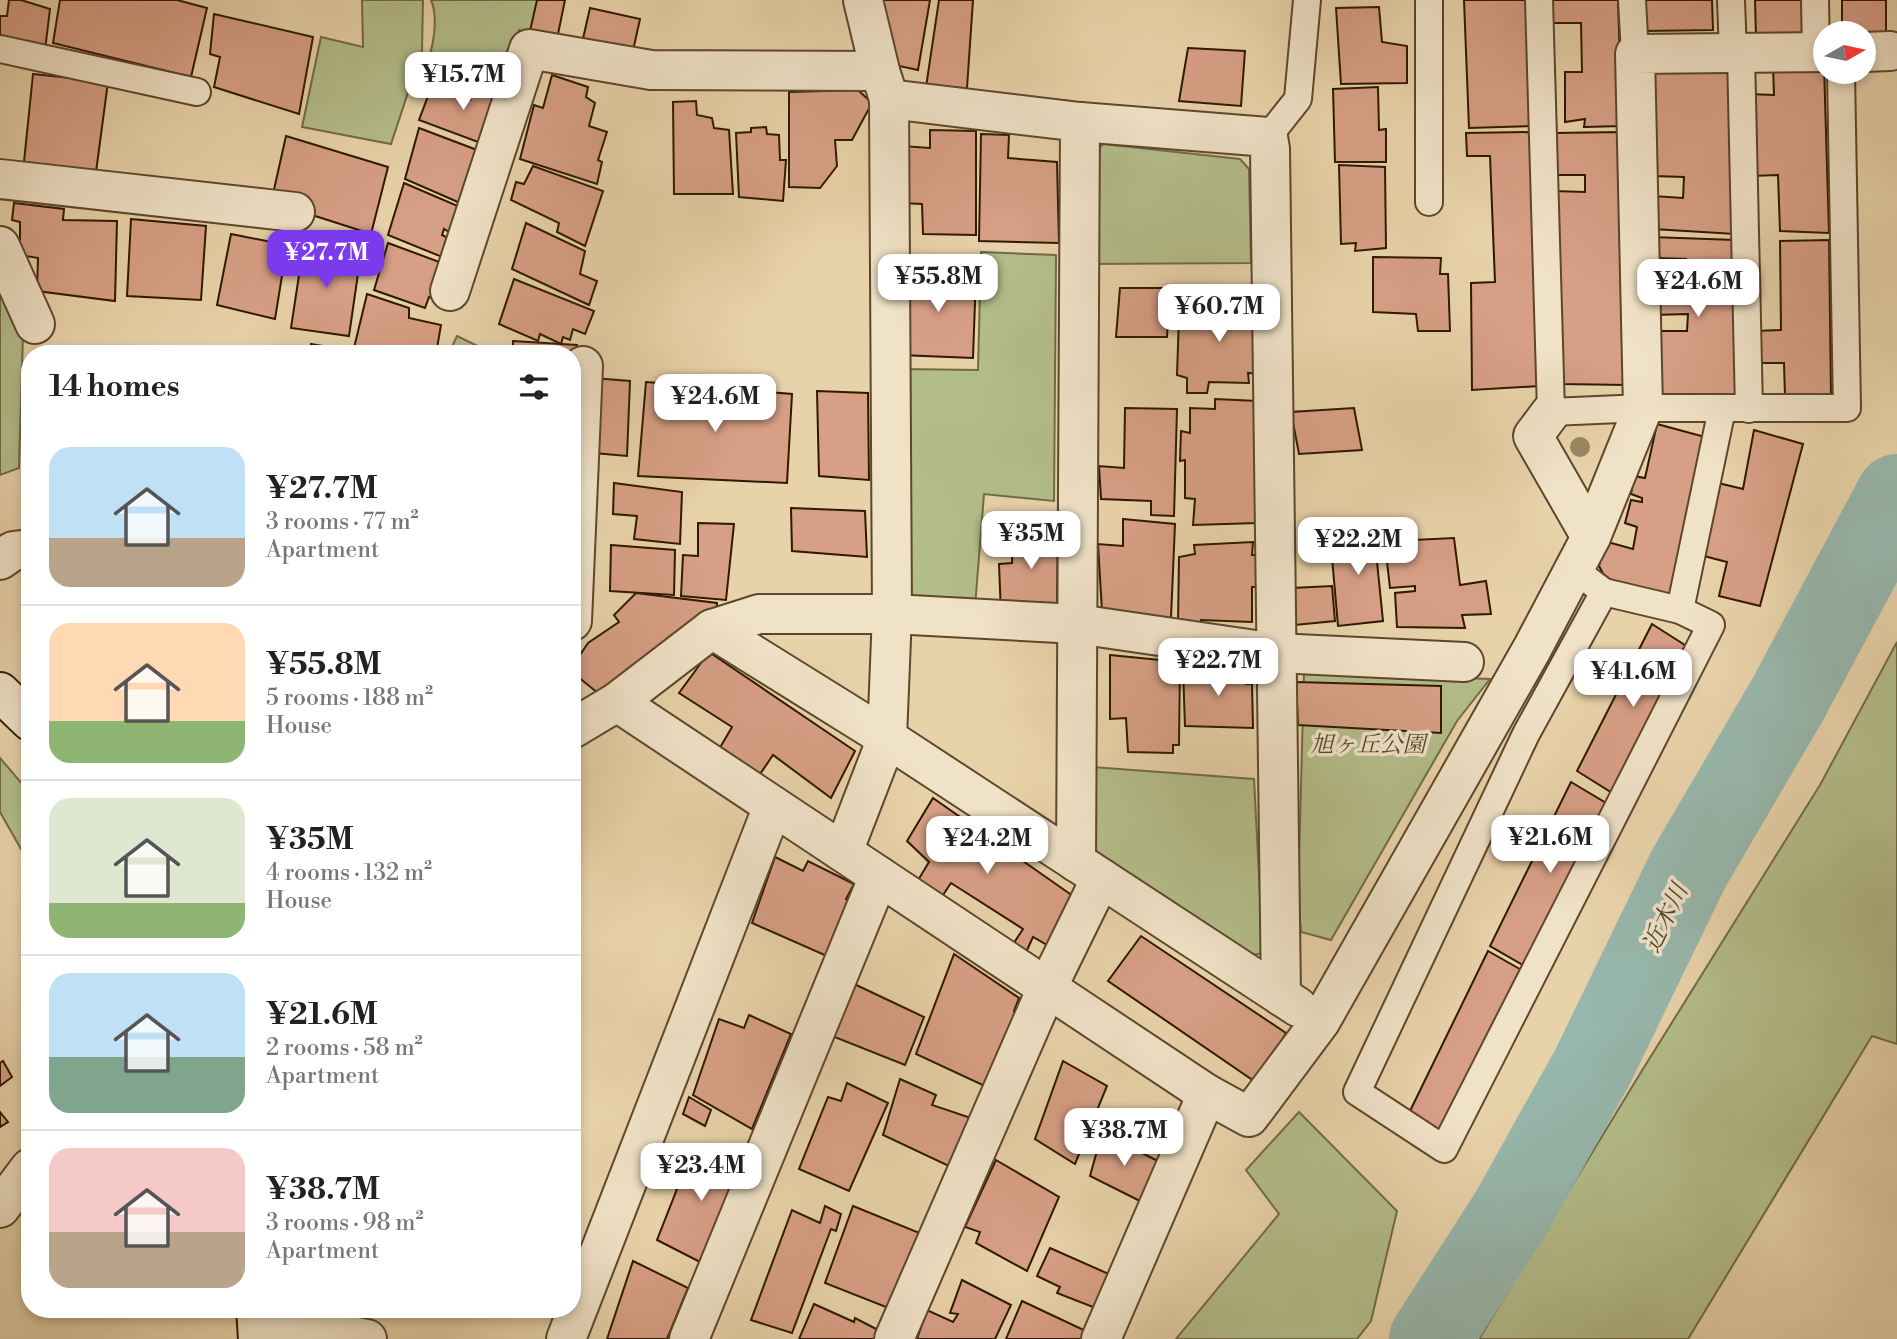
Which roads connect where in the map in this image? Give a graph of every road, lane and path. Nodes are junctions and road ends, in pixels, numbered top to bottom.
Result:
1 (863, 0) edge
2 (1307, 0) edge
3 (1429, 0) edge
4 (1539, 0) edge
5 (1632, 0) edge
6 (1731, 0) edge
7 (1815, 0) edge
8 (1820, 21) edge
9 (0, 49) edge
10 (1635, 54) junction
11 (1737, 54) junction
12 (1813, 58) edge
13 (1829, 84) edge
14 (884, 85) junction
15 (197, 92) dead end
16 (1080, 121) junction
17 (1268, 137) junction
18 (0, 179) edge
19 (1429, 202) dead end
20 (295, 212) dead end
21 (0, 246) edge
22 (450, 291) dead end
23 (35, 324) dead end
24 (583, 366) dead end
25 (1643, 408) junction
26 (1749, 409) junction
27 (1722, 410) junction
28 (581, 412) edge
29 (1551, 412) junction
30 (21, 550) edge
31 (0, 560) edge
32 (1590, 567) junction
33 (1680, 610) junction
34 (892, 614) junction
35 (1077, 624) junction
36 (712, 629) junction
37 (1276, 653) junction
38 (1464, 662) dead end
39 (0, 692) edge
40 (617, 702) junction
41 (21, 712) edge
42 (581, 719) edge
43 (887, 737) junction
44 (773, 806) junction
45 (843, 852) junction
46 (1089, 870) junction
47 (879, 876) junction
48 (1047, 988) junction
49 (1281, 996) junction
50 (1320, 1022) junction
51 (1207, 1094) junction
52 (21, 1180) edge
53 (0, 1208) edge
54 (581, 1300) edge
55 (574, 1318) edge
56 (257, 1321) edge
57 (367, 1339) edge
58 (566, 1339) edge
59 (689, 1339) edge
60 (894, 1339) edge
61 (1101, 1339) edge

1 - 14 street
2 - 17 lane
3 - 19 lane
4 - 29 lane
5 - 10 lane
6 - 11 lane
7 - 8 lane
9 - 15 lane
10 - 11 street
10 - 25 street
11 - 12 street
11 - 26 lane
13 - 26 lane
14 - 16 street
14 - 22 street
14 - 34 street
16 - 17 street
16 - 35 street
17 - 37 street
18 - 20 street
21 - 23 street
24 - 28 street
25 - 27 lane
25 - 29 lane
25 - 32 street
26 - 27 lane
27 - 33 lane
29 - 32 street
30 - 31 street
32 - 33 lane
32 - 33 lane
32 - 50 street
34 - 35 street
34 - 36 street
34 - 43 street
35 - 37 street
35 - 46 street
36 - 40 street
36 - 43 street
37 - 38 street
37 - 49 street
39 - 41 street
40 - 42 street
40 - 44 street
43 - 45 street
43 - 46 street
44 - 45 street
44 - 54 street
45 - 47 street
46 - 48 street
46 - 49 street
47 - 48 street
47 - 59 street
48 - 51 street
48 - 60 street
49 - 50 street
50 - 51 street
51 - 61 street
52 - 53 street
55 - 58 street
56 - 57 street

